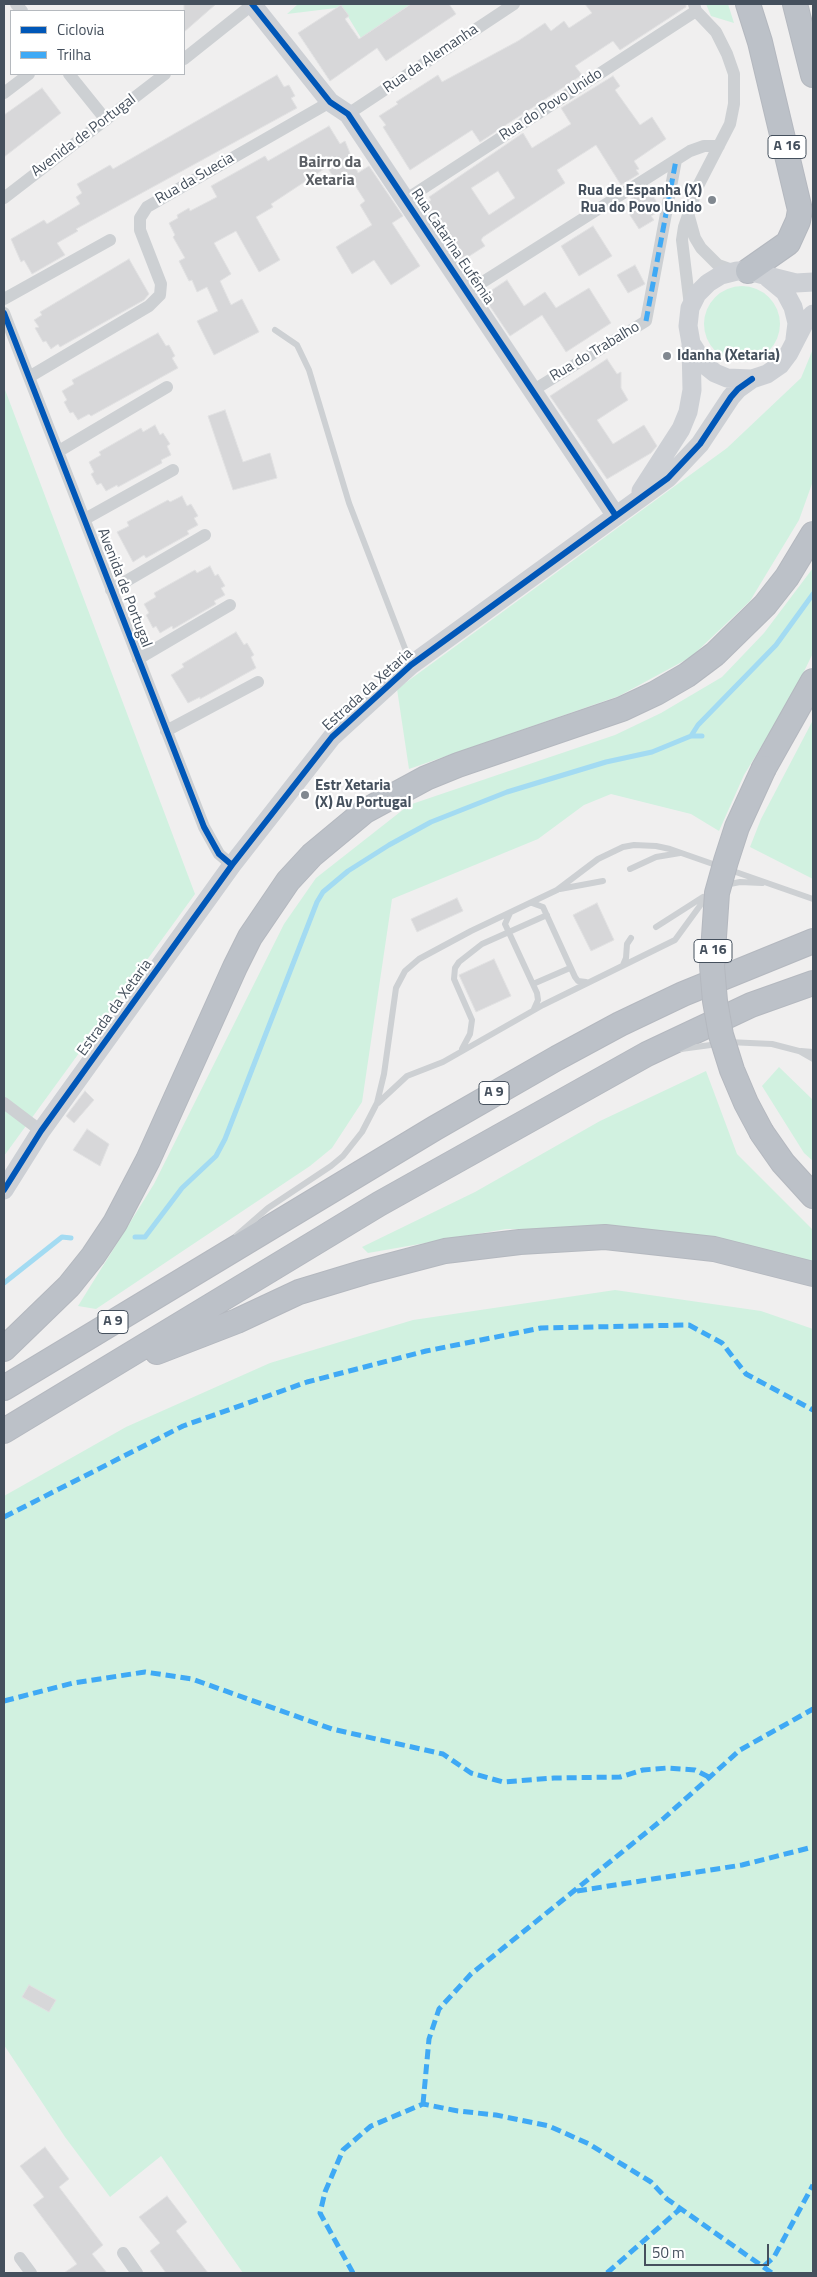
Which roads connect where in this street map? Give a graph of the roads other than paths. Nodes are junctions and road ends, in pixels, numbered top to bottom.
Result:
1 (252, 4) edge
2 (514, 4) edge
3 (748, 4) edge
4 (795, 4) edge
5 (693, 6) edge
6 (185, 58) edge
7 (28, 75) edge
8 (70, 75) edge
9 (164, 75) edge
10 (813, 75) edge
11 (4, 93) edge
12 (330, 102) junction
13 (348, 114) junction
14 (106, 120) junction
15 (719, 146) junction
16 (676, 160) junction
17 (4, 198) edge
18 (405, 200) junction
19 (688, 213) junction
20 (110, 240) dead end
21 (748, 272) junction
22 (813, 282) edge
23 (467, 292) junction
24 (4, 299) edge
25 (690, 308) junction
26 (4, 313) edge
27 (813, 314) edge
28 (274, 330) dead end
29 (795, 339) junction
30 (691, 343) junction
31 (29, 377) junction
32 (752, 379) junction
33 (167, 387) dead end
34 (532, 391) junction
35 (59, 451) junction
36 (172, 470) dead end
37 (632, 505) junction
38 (616, 516) junction
39 (85, 519) junction
40 (813, 534) edge
41 (205, 535) dead end
42 (111, 590) junction
43 (230, 605) dead end
44 (138, 659) junction
45 (411, 665) junction
46 (813, 681) edge
47 (258, 682) dead end
48 (166, 732) junction
49 (684, 853) junction
50 (232, 865) junction
51 (630, 869) dead end
52 (603, 881) dead end
53 (773, 884) junction
54 (557, 890) junction
55 (711, 891) junction
56 (813, 899) edge
57 (531, 903) junction
58 (511, 912) junction
59 (547, 915) junction
60 (656, 927) dead end
61 (508, 931) junction
62 (631, 938) dead end
63 (813, 940) edge
64 (622, 966) junction
65 (570, 968) junction
66 (589, 982) junction
67 (813, 983) edge
68 (533, 984) junction
69 (529, 1013) junction
70 (799, 1051) junction
71 (813, 1052) edge
72 (458, 1053) junction
73 (646, 1054) junction
74 (813, 1059) edge
75 (4, 1103) edge
76 (377, 1103) junction
77 (41, 1131) junction
78 (4, 1190) edge
79 (813, 1196) edge
80 (233, 1239) dead end
81 (226, 1245) dead end
82 (813, 1274) edge
83 (191, 1275) junction
84 (4, 1349) edge
85 (95, 1377) junction
86 (4, 1388) edge
87 (4, 1431) edge
88 (123, 2253) dead end
89 (20, 2258) dead end
90 (31, 2273) edge
91 (137, 2273) edge

1 - 6 street
1 - 12 street, Rua Catarina Eufémia
2 - 13 street, Rua da Alemanha
3 - 21 highway, A 16
4 - 10 highway
5 - 15 street
5 - 18 street, Rua do Povo Unido
7 - 11 street
8 - 14 street
9 - 14 street, Avenida de Portugal
12 - 13 street, Rua Catarina Eufémia
12 - 31 street, Rua da Suecia
13 - 18 street, Rua Catarina Eufémia
14 - 17 street, Avenida de Portugal
15 - 16 street
15 - 19 street
16 - 23 street
16 - 34 street, Rua do Trabalho
18 - 23 street, Rua Catarina Eufémia
19 - 21 street
19 - 25 street
20 - 24 street
21 - 22 street
21 - 25 street
21 - 29 street
23 - 34 street, Rua Catarina Eufémia
25 - 30 street
26 - 31 street, Avenida de Portugal
27 - 29 street
28 - 45 lane
29 - 32 street
30 - 32 street
30 - 37 street, Estrada da Xetaria
31 - 35 street, Avenida de Portugal
32 - 37 street, Estrada da Xetaria
33 - 35 street
34 - 38 street, Rua Catarina Eufémia
35 - 39 street, Avenida de Portugal
36 - 39 street
37 - 38 street, Estrada da Xetaria
38 - 45 street, Estrada da Xetaria
39 - 42 street, Avenida de Portugal
40 - 84 highway
41 - 42 street
42 - 44 street, Avenida de Portugal
43 - 44 street
44 - 48 street, Avenida de Portugal
45 - 50 street, Estrada da Xetaria
46 - 79 highway, A 16, bridge
47 - 48 street
48 - 50 street, Avenida de Portugal
49 - 51 lane
49 - 53 lane
49 - 54 lane
50 - 77 street, Estrada da Xetaria
52 - 54 lane
53 - 55 lane
53 - 56 lane
54 - 57 lane
55 - 60 lane
55 - 64 lane
57 - 58 lane
57 - 59 lane
58 - 61 lane
58 - 76 lane
59 - 61 lane
59 - 65 lane
61 - 68 lane
61 - 72 lane
62 - 64 lane
63 - 83 highway, A 9
64 - 66 lane
65 - 66 lane
65 - 68 lane
66 - 69 lane
67 - 73 highway, A 9
68 - 69 lane
69 - 72 lane
70 - 71 lane
70 - 73 lane
70 - 74 lane
72 - 76 lane
73 - 85 highway, A 9
75 - 77 street
76 - 80 lane
77 - 78 street, Estrada da Xetaria
81 - 83 lane
82 - 85 highway
83 - 86 highway, A 9
85 - 87 highway, A 9
88 - 91 street
89 - 90 street

